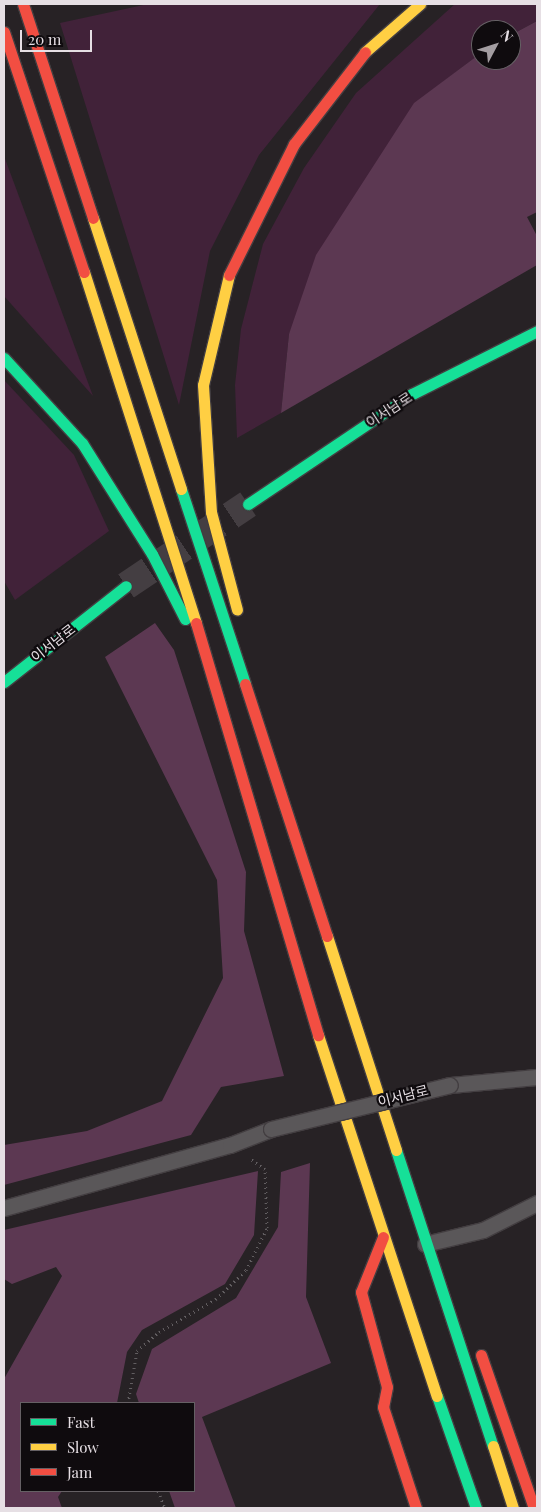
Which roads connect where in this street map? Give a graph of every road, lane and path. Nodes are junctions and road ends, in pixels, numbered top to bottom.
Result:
1 (23, 4) edge
2 (420, 4) edge
3 (4, 32) edge
4 (537, 331) edge
5 (4, 358) edge
6 (248, 504) tunnel mouth
7 (126, 586) tunnel mouth
8 (194, 625) junction
9 (246, 678) junction
10 (4, 682) edge
11 (537, 1077) edge
12 (230, 1145) junction
13 (537, 1203) edge
14 (4, 1208) edge
15 (383, 1237) junction
16 (426, 1244) junction
17 (391, 1263) junction
18 (383, 1277) dead end
19 (459, 1350) junction
20 (481, 1355) junction
21 (495, 1358) dead end
22 (387, 1387) junction
23 (128, 1402) edge
24 (399, 1402) dead end
25 (158, 1492) edge
26 (164, 1508) edge
27 (416, 1508) edge
28 (476, 1508) edge
29 (513, 1508) edge
30 (534, 1508) edge

1 - 9 main road
2 - 9 main road
3 - 8 main road
4 - 6 main road, 이서남로
5 - 8 main road
7 - 10 main road, 이서남로
8 - 15 main road
9 - 16 main road
11 - 12 lane, 이서남로, bridge
12 - 14 lane, 이서남로
12 - 23 path
13 - 16 lane
15 - 17 main road
15 - 22 main road
16 - 19 main road
17 - 18 main road
17 - 28 main road
19 - 20 main road
19 - 29 main road
20 - 21 main road
20 - 30 main road
22 - 24 main road
22 - 27 main road
25 - 26 path

